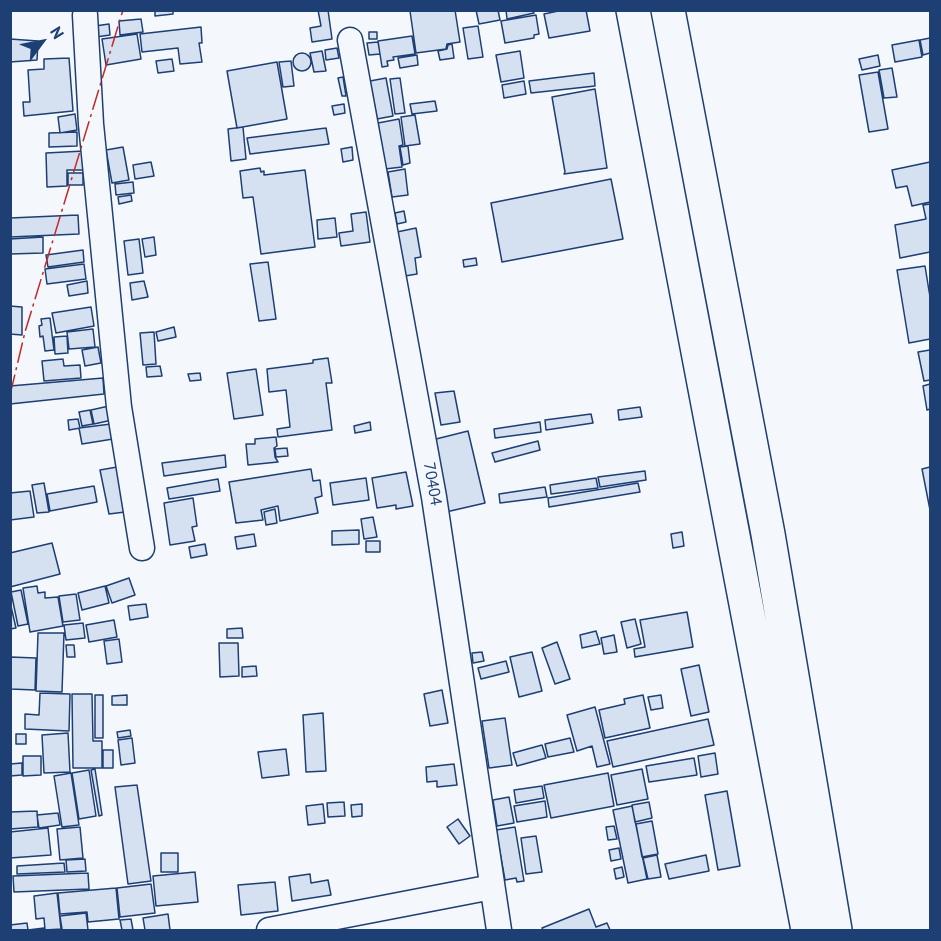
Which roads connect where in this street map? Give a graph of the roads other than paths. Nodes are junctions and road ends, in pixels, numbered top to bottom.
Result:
1 (633, 10) edge
2 (668, 10) edge
3 (85, 15) dead end
4 (350, 40) dead end
5 (142, 548) dead end
6 (492, 887) junction
7 (269, 930) edge
8 (499, 930) edge
9 (808, 930) edge
10 (835, 930) edge

1 - 9 main road
2 - 10 main road
3 - 5 street
4 - 6 street, 70404
6 - 7 street
6 - 8 street, 70404

